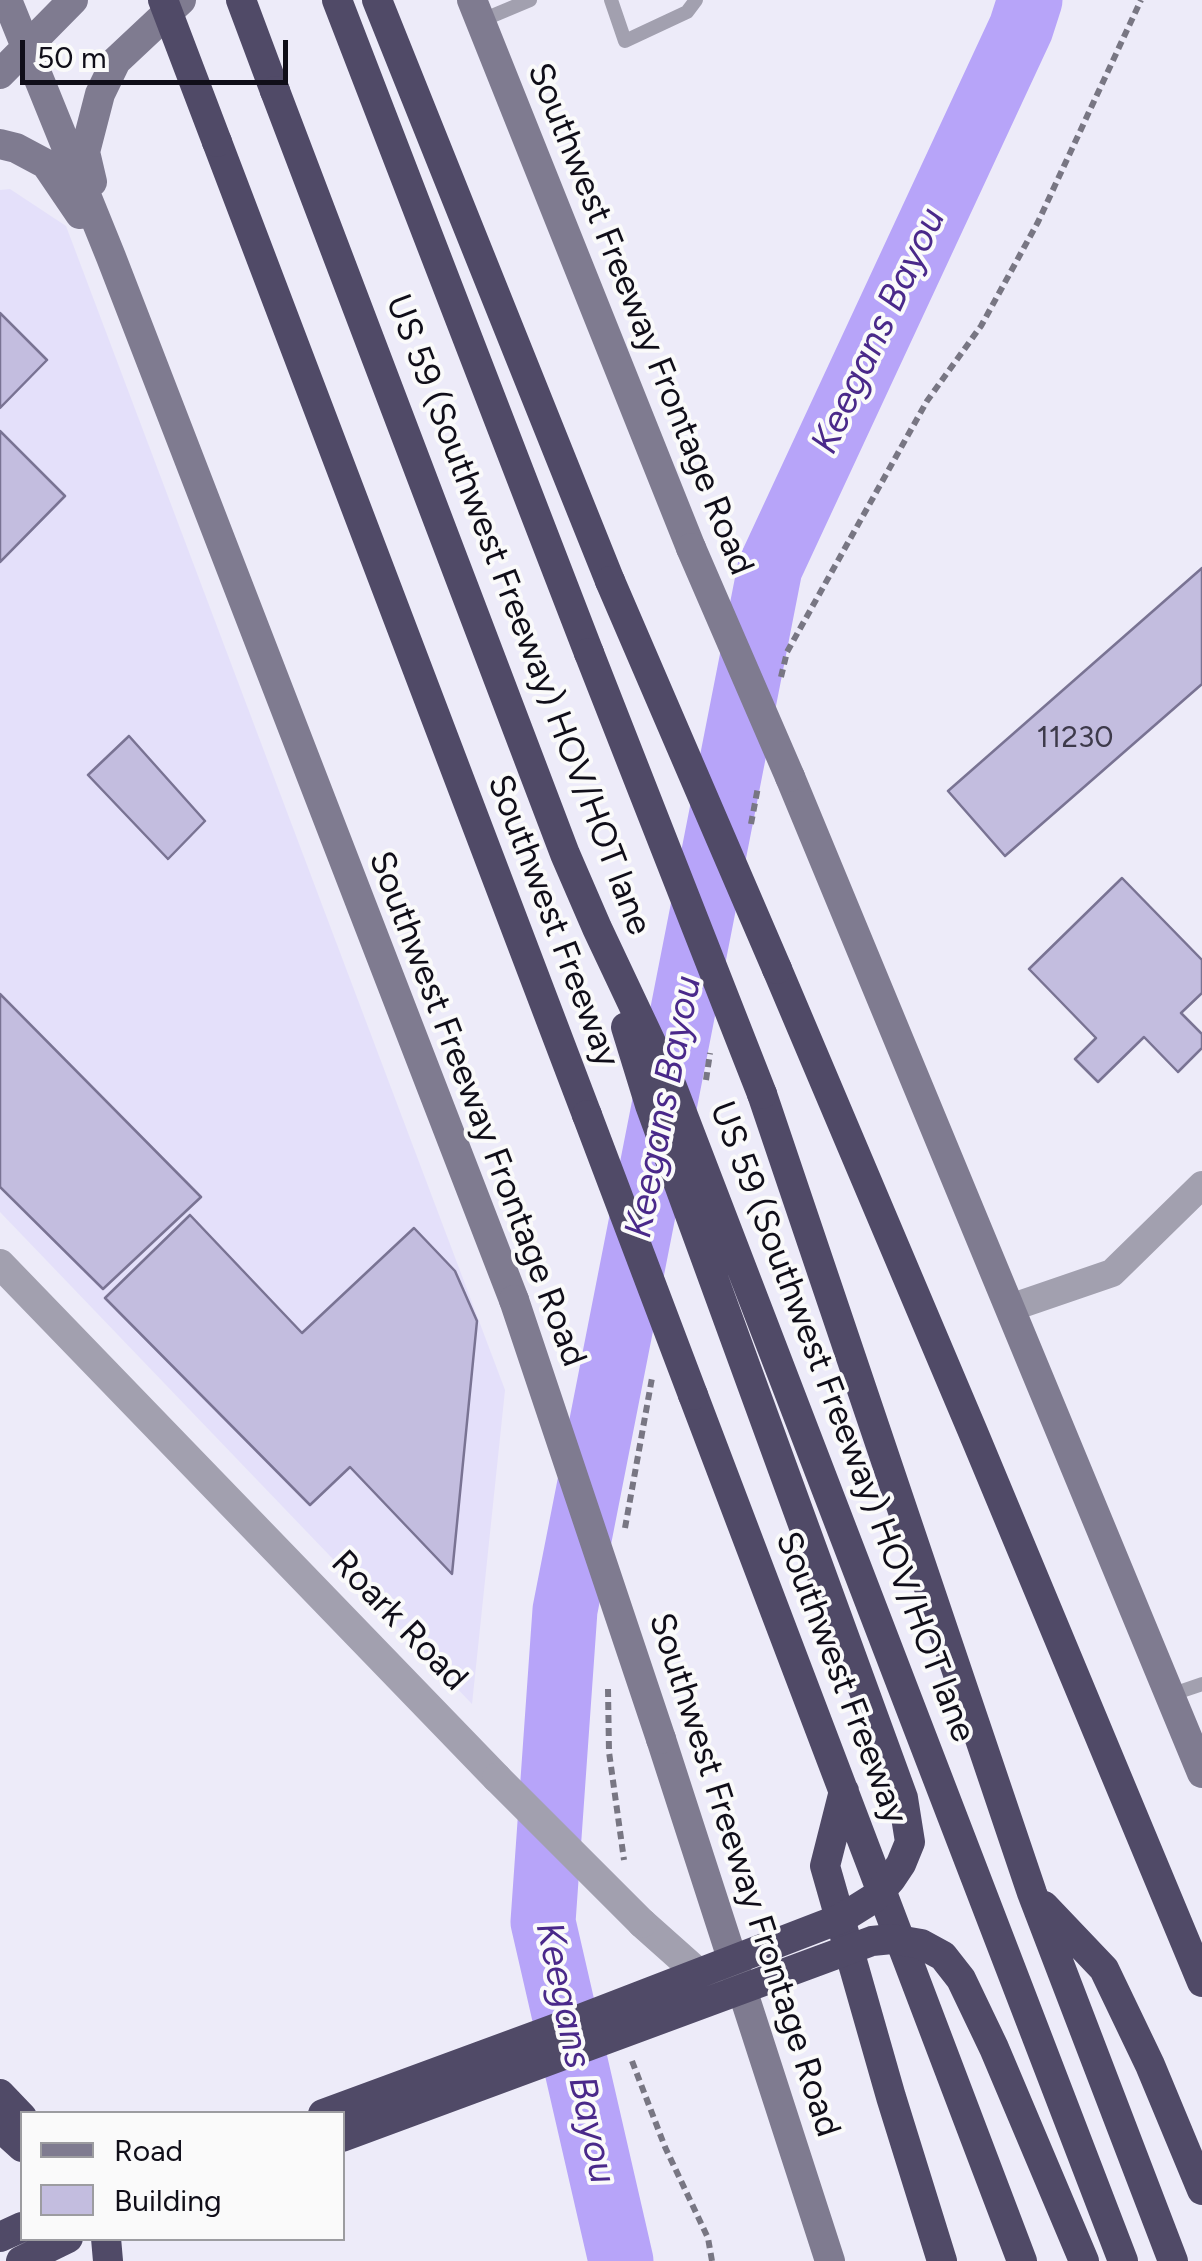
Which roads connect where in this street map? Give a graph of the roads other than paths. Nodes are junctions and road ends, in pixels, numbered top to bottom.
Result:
1 (7, 0) edge
2 (72, 0) edge
3 (163, 0) edge
4 (182, 0) edge
5 (241, 0) edge
6 (530, 0) edge
7 (611, 0) edge
8 (696, 0) edge
9 (379, 5) edge
10 (471, 7) edge
11 (342, 13) edge
12 (26, 48) junction
13 (0, 74) edge
14 (0, 144) edge
15 (111, 257) junction
16 (597, 928) junction
17 (1202, 1185) edge
18 (0, 1264) edge
19 (1010, 1308) junction
20 (1202, 1684) edge
21 (1170, 1695) junction
22 (1202, 1773) edge
23 (844, 1792) junction
24 (1032, 1892) junction
25 (1202, 1982) edge
26 (753, 2022) junction
27 (0, 2094) edge
28 (330, 2111) edge
29 (20, 2114) edge
30 (0, 2127) edge
31 (345, 2136) edge
32 (20, 2145) edge
33 (1202, 2190) edge
34 (62, 2241) edge
35 (21, 2261) edge
36 (830, 2261) edge
37 (942, 2261) edge
38 (1022, 2261) edge
39 (1084, 2261) edge
40 (1123, 2261) edge
41 (1173, 2261) edge

1 - 12 main road, Southwest Freeway Frontage Road
2 - 12 main road
3 - 23 highway, Southwest Freeway, bridge
4 - 15 main road
5 - 16 highway, US 59 (Southwest Freeway) HOV/HOT lane, bridge
6 - 10 lane
7 - 8 lane
9 - 25 highway, bridge
10 - 19 main road, Southwest Freeway Frontage Road, bridge
11 - 24 highway, bridge
12 - 13 main road
12 - 15 main road, Southwest Freeway Frontage Road
14 - 15 main road
15 - 26 main road, Southwest Freeway Frontage Road, bridge
16 - 28 highway, bridge
16 - 40 highway, US 59 (Southwest Freeway) HOV/HOT lane, bridge
17 - 19 street
18 - 26 street, Roark Road, bridge
19 - 21 main road, Southwest Freeway Frontage Road
20 - 21 lane
21 - 22 main road, Southwest Freeway Frontage Road
23 - 37 highway
23 - 38 highway, Southwest Freeway
24 - 33 highway
24 - 41 highway
26 - 36 main road, Southwest Freeway Frontage Road
27 - 29 highway
30 - 32 highway
31 - 39 highway, bridge
34 - 35 highway

